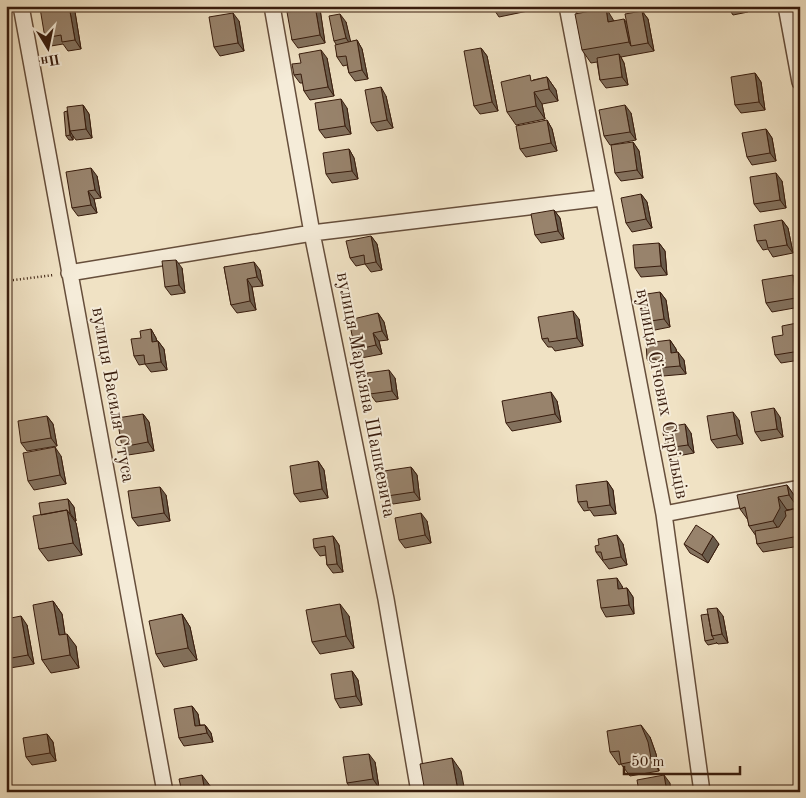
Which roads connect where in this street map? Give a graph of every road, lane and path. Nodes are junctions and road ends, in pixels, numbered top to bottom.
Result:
1 (21, 6) edge
2 (272, 6) edge
3 (567, 6) edge
4 (786, 6) edge
5 (800, 82) edge
6 (602, 198) junction
7 (312, 233) junction
8 (69, 273) junction
9 (6, 280) edge
10 (800, 488) edge
11 (664, 514) junction
12 (165, 792) edge
13 (419, 792) edge
14 (702, 792) edge

1 - 8 street, вулиця Василя Стуса
2 - 7 street, вулиця Маркіяна Шашкевича
3 - 6 street, вулиця Січових Стрільців
4 - 5 street
6 - 7 street
6 - 11 street, вулиця Січових Стрільців
7 - 8 street
7 - 13 street, вулиця Маркіяна Шашкевича
8 - 9 path
8 - 12 street, вулиця Василя Стуса
10 - 11 street
11 - 14 street, вулиця Січових Стрільців

